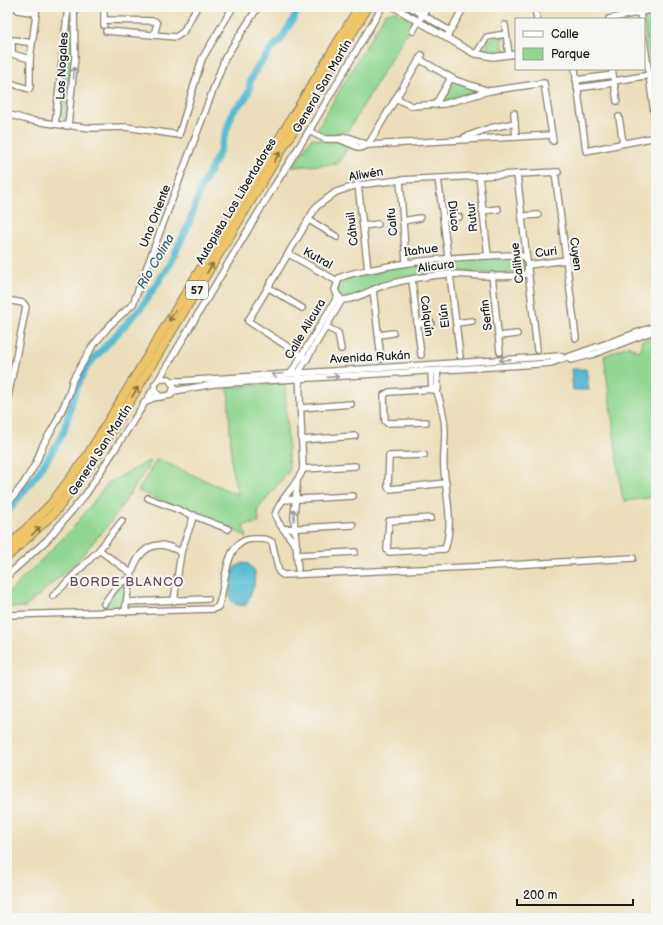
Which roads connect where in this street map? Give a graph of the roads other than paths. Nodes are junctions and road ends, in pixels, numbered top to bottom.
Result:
1 (17, 7) edge
2 (68, 7) edge
3 (74, 7) edge
4 (104, 7) edge
5 (197, 7) edge
6 (232, 7) edge
7 (258, 7) edge
8 (359, 7) edge
9 (368, 7) edge
10 (388, 7) edge
11 (394, 7) edge
12 (410, 7) edge
13 (427, 7) edge
14 (464, 7) edge
15 (535, 7) edge
16 (381, 9) edge
17 (37, 10) edge
18 (640, 12) junction
19 (423, 14) junction
20 (656, 14) edge
21 (537, 18) edge
22 (613, 18) edge
23 (641, 18) edge
24 (418, 22) junction
25 (104, 25) junction
26 (505, 25) dead end
27 (450, 30) junction
28 (413, 31) dead end
29 (506, 34) junction
30 (154, 35) junction
31 (446, 38) junction
32 (32, 42) junction
33 (645, 46) edge
34 (476, 54) junction
35 (515, 54) edge
36 (509, 56) junction
37 (30, 59) junction
38 (575, 70) edge
39 (656, 74) edge
40 (649, 75) junction
41 (614, 77) edge
42 (450, 78) junction
43 (576, 80) junction
44 (7, 82) edge
45 (577, 88) junction
46 (489, 91) junction
47 (396, 98) junction
48 (617, 101) dead end
49 (435, 105) junction
50 (514, 113) dead end
51 (7, 114) edge
52 (619, 117) dead end
53 (515, 123) junction
54 (55, 124) junction
55 (70, 126) junction
56 (656, 127) edge
57 (309, 132) junction
58 (552, 135) junction
59 (516, 137) junction
60 (656, 137) edge
61 (339, 139) junction
62 (356, 139) junction
63 (459, 139) junction
64 (553, 141) dead end
65 (623, 144) junction
66 (368, 145) junction
67 (352, 146) junction
68 (557, 172) joint
69 (518, 174) junction
70 (479, 176) junction
71 (438, 178) junction
72 (400, 180) junction
73 (358, 185) junction
74 (498, 209) dead end
75 (482, 211) junction
76 (538, 215) dead end
77 (522, 216) junction
78 (459, 217) dead end
79 (420, 218) dead end
80 (443, 218) junction
81 (310, 220) junction
82 (403, 220) junction
83 (378, 224) dead end
84 (363, 226) junction
85 (337, 237) dead end
86 (289, 254) junction
87 (488, 256) junction
88 (448, 257) junction
89 (566, 260) junction
90 (406, 262) junction
91 (528, 265) junction
92 (368, 270) junction
93 (450, 274) junction
94 (492, 275) junction
95 (412, 280) junction
96 (337, 281) junction
97 (269, 288) junction
98 (373, 290) junction
99 (340, 298) junction
100 (7, 300) edge
101 (302, 308) dead end
102 (472, 321) dead end
103 (431, 322) dead end
104 (456, 323) junction
105 (417, 324) junction
106 (656, 326) edge
107 (326, 327) junction
108 (656, 330) edge
109 (392, 333) dead end
110 (518, 334) dead end
111 (379, 335) junction
112 (499, 336) junction
113 (576, 338) dead end
114 (341, 349) dead end
115 (537, 350) dead end
116 (500, 352) dead end
117 (301, 355) junction
118 (421, 355) dead end
119 (460, 356) dead end
120 (571, 357) junction
121 (307, 359) junction
122 (381, 359) dead end
123 (169, 361) junction
124 (463, 366) junction
125 (381, 368) junction
126 (434, 371) junction
127 (299, 372) junction
128 (291, 373) junction
129 (382, 374) junction
130 (170, 380) junction
131 (238, 380) junction
132 (299, 380) junction
133 (158, 381) junction
134 (155, 386) junction
135 (435, 390) junction
136 (174, 391) junction
137 (161, 397) junction
138 (7, 402) edge
139 (143, 404) junction
140 (351, 404) dead end
141 (301, 408) junction
142 (426, 422) dead end
143 (355, 436) dead end
144 (302, 440) junction
145 (424, 455) dead end
146 (355, 466) dead end
147 (303, 469) junction
148 (297, 483) junction
149 (446, 483) junction
150 (354, 496) dead end
151 (148, 498) dead end
152 (294, 499) junction
153 (283, 500) junction
154 (7, 505) edge
155 (194, 515) junction
156 (431, 518) dead end
157 (122, 521) dead end
158 (353, 524) dead end
159 (295, 528) junction
160 (228, 529) dead end
161 (284, 529) junction
162 (297, 547) junction
163 (7, 548) edge
164 (99, 550) junction
165 (181, 552) junction
166 (355, 552) dead end
167 (298, 555) junction
168 (7, 558) edge
169 (633, 558) dead end
170 (298, 569) dead end
171 (131, 572) junction
172 (7, 576) edge
173 (130, 579) junction
174 (53, 596) dead end
175 (208, 600) dead end
176 (174, 601) junction
177 (127, 602) junction
178 (104, 604) dead end
179 (125, 612) junction
180 (7, 615) edge

1 - 17 street
2 - 54 street, Los Nogales
55 -> 3 street, Los Nogales
4 - 25 street
5 - 30 street
6 - 55 street
7 - 154 street, Uno Oriente
8 -> 163 highway, Autopista Los Libertadores / 57
168 -> 9 highway, Autopista Los Libertadores / 57
10 - 16 street
11 - 24 street
12 - 19 street
13 - 19 street
14 - 27 street
15 - 21 street
16 - 57 street, General San Martín
17 - 32 street
18 - 20 street
18 - 22 street
18 - 23 street
19 - 24 street
19 - 27 street
24 - 28 street
24 - 31 street
25 - 30 street
25 - 30 street
26 - 29 street
27 - 31 street
29 - 34 street
29 - 36 street
31 - 34 street
32 - 37 street
32 - 37 street
33 - 40 street
34 - 36 street
35 - 36 street
37 - 44 street
38 - 43 street
39 - 40 street
40 - 41 street
40 - 56 street
41 - 43 street
41 - 45 street
41 - 48 street
42 - 46 street
42 - 47 street
42 - 49 street
43 - 45 street
45 - 65 street
46 - 49 street
46 - 58 street
47 - 49 street
47 - 66 street
50 - 53 street
51 - 54 street
52 - 65 street
53 - 59 street
53 - 63 street
54 - 55 street
57 - 61 street
57 - 123 street, General San Martín
58 - 59 street
58 - 64 street
59 - 63 street
60 - 65 street
61 - 62 street
61 - 67 street
62 - 66 street
62 - 67 street
63 - 66 street
66 - 67 street
68 - 69 street, Aliwén
68 - 89 street, Cuyen
69 - 70 street, Aliwén
69 - 77 street, Calihue
70 - 71 street, Aliwén
70 - 75 street, Rutur
71 - 72 street, Aliwén
71 - 80 street, Diuco
72 - 73 street, Aliwén
72 - 82 street, Calfu
73 - 81 street, Aliwén
73 - 84 street, Cáhuil
74 - 75 street
75 - 87 street, Rutur
76 - 77 street
77 - 91 street, Calihue
78 - 80 street
79 - 82 street
80 - 88 street, Diuco
81 - 85 street
81 - 86 street, Aliwén
82 - 90 street, Calfu
83 - 84 street
84 - 92 street, Cáhuil
86 - 96 street, Kutral
86 - 97 street, Aliwén
87 - 88 street, Itahue
87 - 91 street, Itahue
88 - 90 street, Itahue
89 - 91 street, Curi
89 - 113 street, Cuyen
90 - 92 street, Itahue
91 - 94 street, Alicura
91 - 115 street, Calihue
92 - 96 street, Itahue
93 - 94 street, Alicura
93 - 95 street, Alicura
93 - 104 street, Elún
94 - 112 street, Serfin
95 - 98 street, Alicura
95 - 105 street, Calquín
96 - 99 street
97 - 101 street
97 - 117 street, Aliwén
98 - 99 street, Alicura
98 - 111 street
99 - 107 street, Calle Alicura
99 - 117 street, Calle Alicura
100 - 138 street
102 - 104 street
103 - 105 street
104 - 119 street, Elún
105 - 118 street, Calquín
106 - 120 street, Avenida Rukán
107 - 114 street
107 - 121 street, Calle Alicura
108 - 120 street
109 - 111 street
110 - 112 street
111 - 122 street
112 - 116 street, Serfin
117 - 121 street
117 - 128 street, Calle Alicura
120 - 124 street, Avenida Rukán
121 - 127 street, Calle Alicura
123 - 130 street
123 - 133 street, General San Martín
124 - 125 street, Avenida Rukán
124 - 126 street, Avenida Rukán
125 - 127 street, Avenida Rukán
125 - 129 street
126 - 129 street, Avenida Rukán
126 - 135 street
127 - 128 street, Avenida Rukán
127 - 132 street
128 -> 131 street, Avenida Rukán
132 -> 129 street, Avenida Rukán
130 - 131 street, Avenida Rukán
130 - 133 street
130 - 136 street
131 - 132 street, Avenida Rukán
131 - 136 street, Avenida Rukán
132 - 141 street
133 - 134 street
134 - 137 street
134 - 139 street, General San Martín
135 - 142 street
135 - 149 street
136 - 137 street
137 - 139 street, General San Martín
139 - 172 street, General San Martín
140 - 141 street
141 - 144 street
143 - 144 street
144 - 147 street
145 - 149 street
146 - 147 street
147 - 148 street
148 - 152 street
148 - 153 street
149 - 156 street
150 - 152 street
151 - 155 street
152 - 153 street
159 -> 152 street
153 - 161 street
155 - 160 street
155 - 165 street
157 - 164 street
158 - 159 street
159 - 161 street
159 - 162 street
161 - 162 street
162 - 167 street
164 - 171 street
164 - 174 street
165 - 171 street
165 - 176 street
166 - 167 street
167 - 170 street
169 - 179 street
171 - 173 street
173 - 177 street
173 - 178 street
175 - 176 street
176 - 177 street
177 - 179 street
179 - 180 street

